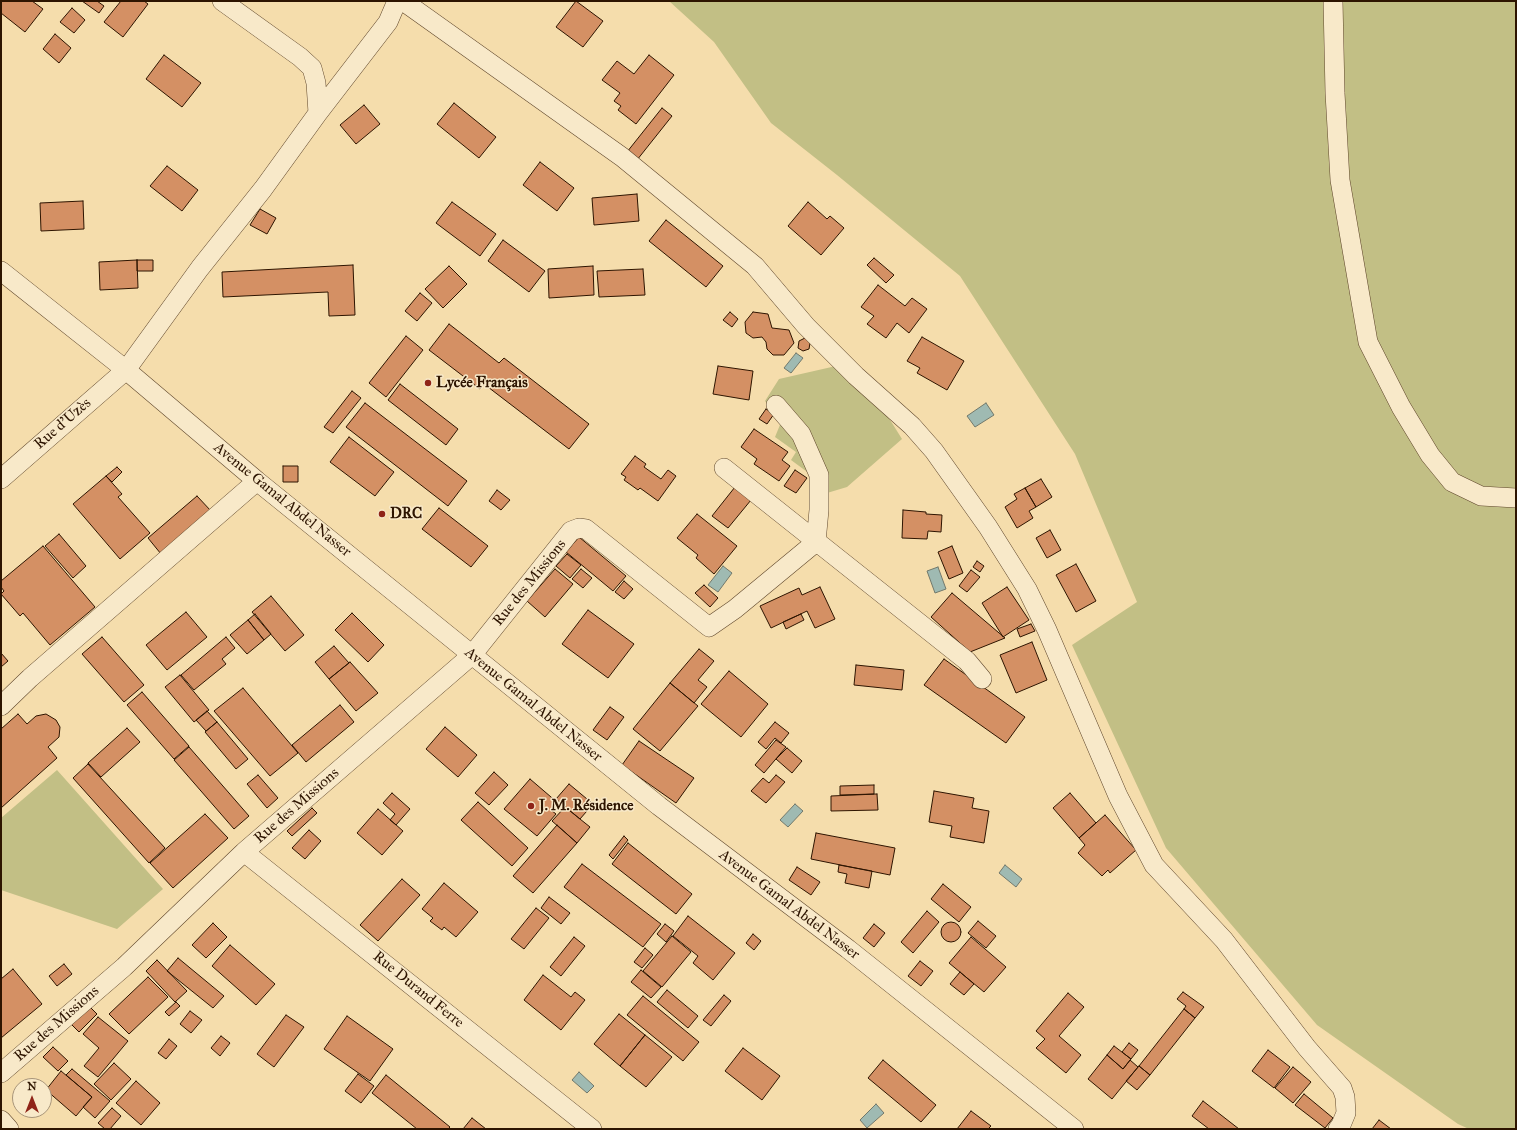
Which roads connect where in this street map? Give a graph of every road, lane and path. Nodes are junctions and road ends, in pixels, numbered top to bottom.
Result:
1 (222, 1) edge
2 (397, 1) edge
3 (403, 1) edge
4 (1333, 1) edge
5 (318, 113) junction
6 (1, 270) edge
7 (126, 370) junction
8 (776, 405) dead end
9 (724, 468) dead end
10 (1, 479) edge
11 (257, 481) junction
12 (1516, 498) edge
13 (816, 542) junction
14 (472, 655) junction
15 (982, 679) dead end
16 (1, 706) edge
17 (244, 852) junction
18 (1, 1073) edge
19 (1, 1120) edge
20 (9, 1129) edge
21 (592, 1129) edge
22 (1074, 1129) edge
23 (1338, 1129) edge

1 - 5 street
2 - 5 street, Rue d'Uzès
3 - 23 street
4 - 12 street
5 - 7 street, Rue d'Uzès
6 - 7 street, Avenue Gamal Abdel Nasser
7 - 10 street, Rue d'Uzès
7 - 11 street, Avenue Gamal Abdel Nasser
8 - 13 street
9 - 13 street
11 - 14 street, Avenue Gamal Abdel Nasser
11 - 16 street
13 - 14 street, Rue des Missions
13 - 15 street
14 - 17 street, Rue des Missions
14 - 22 street, Avenue Gamal Abdel Nasser
17 - 18 street, Rue des Missions
17 - 21 street, Rue Durand Ferre
19 - 20 street

